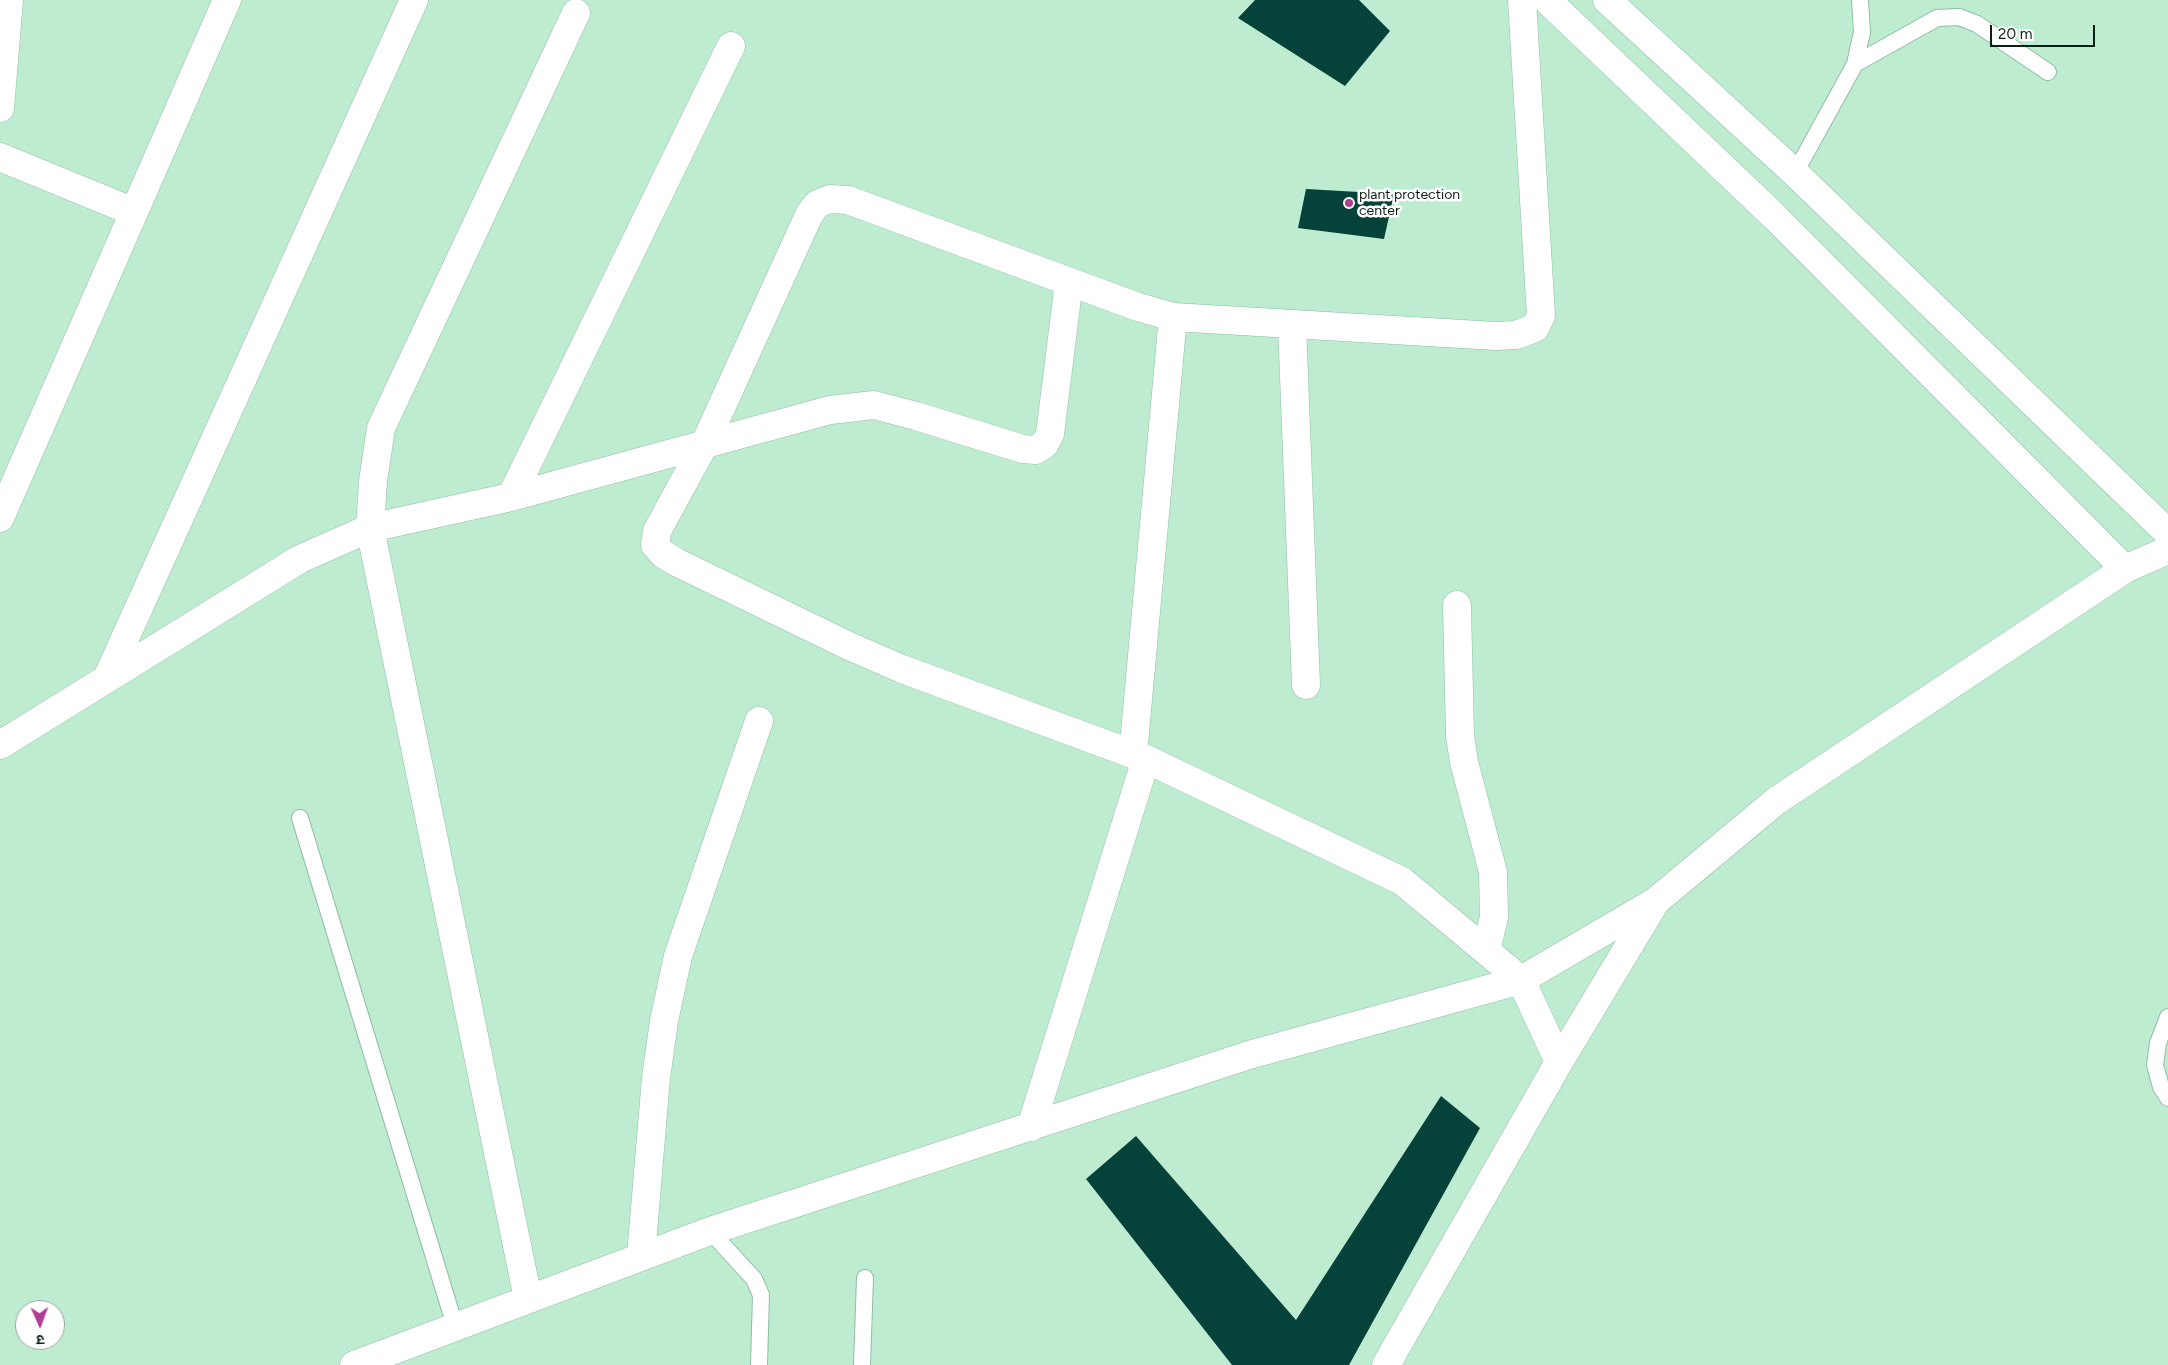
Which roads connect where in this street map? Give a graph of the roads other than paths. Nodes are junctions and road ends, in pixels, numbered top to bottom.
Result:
1 (9, 0) edge
2 (227, 0) edge
3 (414, 0) edge
4 (1522, 0) edge
5 (1547, 0) edge
6 (1607, 0) edge
7 (1860, 0) edge
8 (576, 13) dead end
9 (731, 46) dead end
10 (1855, 64) junction
11 (2048, 72) dead end
12 (0, 108) edge
13 (0, 157) edge
14 (1795, 173) junction
15 (134, 212) junction
16 (1069, 282) junction
17 (1173, 317) junction
18 (1292, 324) junction
19 (705, 443) junction
20 (511, 497) junction
21 (0, 518) edge
22 (370, 528) junction
23 (2168, 533) edge
24 (2168, 550) edge
25 (2125, 569) junction
26 (1457, 605) dead end
27 (107, 678) junction
28 (1306, 685) dead end
29 (759, 721) dead end
30 (0, 745) edge
31 (1139, 756) junction
32 (300, 818) dead end
33 (1656, 901) junction
34 (1486, 951) junction
35 (1521, 980) junction
36 (2168, 1017) edge
37 (1559, 1062) junction
38 (2168, 1098) edge
39 (1031, 1127) junction
40 (710, 1231) junction
41 (641, 1256) junction
42 (865, 1278) dead end
43 (528, 1299) junction
44 (455, 1326) junction
45 (354, 1365) edge
46 (759, 1365) edge
47 (862, 1365) edge
48 (1386, 1365) edge

1 - 12 street
2 - 15 street
3 - 27 street
4 - 18 street
5 - 25 street
6 - 14 street
7 - 10 lane
8 - 22 street
9 - 20 street
10 - 11 lane
10 - 14 lane
13 - 15 street
14 - 23 street
15 - 21 street
16 - 17 street
16 - 19 street
16 - 19 street
17 - 18 street
17 - 31 street
18 - 28 street
19 - 20 street
19 - 31 street
20 - 22 street
22 - 27 street
22 - 43 street
24 - 25 street
25 - 33 street
26 - 34 street
27 - 30 street
29 - 41 street
31 - 34 street
31 - 39 street
32 - 44 lane
33 - 35 street
33 - 37 street
34 - 35 street
35 - 37 street
35 - 39 street
36 - 38 lane
37 - 48 street
39 - 40 street
40 - 41 street
40 - 46 lane
41 - 43 street
42 - 47 lane
43 - 44 street
44 - 45 street

